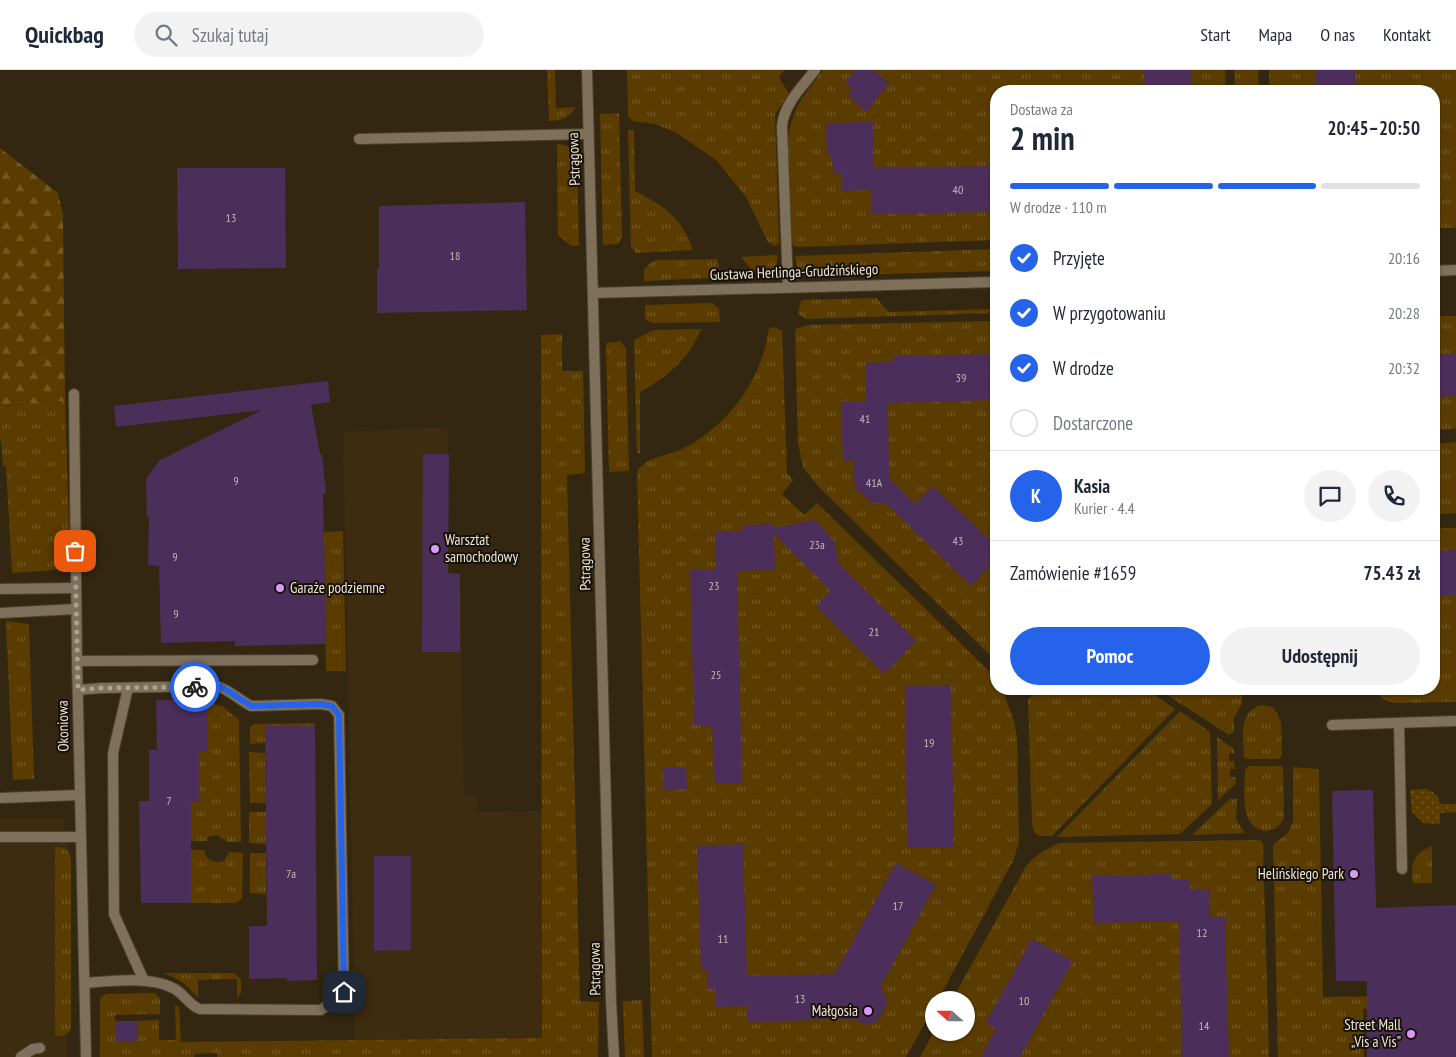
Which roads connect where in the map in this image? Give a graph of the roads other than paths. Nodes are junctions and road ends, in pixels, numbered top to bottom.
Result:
1 (587, 70) edge
2 (815, 70) edge
3 (588, 134) junction
4 (359, 138) dead end
5 (1456, 270) edge
6 (1440, 271) edge
7 (990, 282) edge
8 (788, 287) junction
9 (594, 293) junction
10 (74, 394) dead end
11 (76, 588) junction
12 (0, 589) edge
13 (76, 608) junction
14 (0, 613) edge
15 (313, 660) dead end
16 (77, 661) junction
17 (128, 688) junction
18 (78, 690) junction
19 (1456, 721) edge
20 (1399, 723) junction
21 (1332, 725) dead end
22 (80, 795) junction
23 (0, 798) edge
24 (0, 837) edge
25 (81, 837) junction
26 (1402, 869) dead end
27 (144, 981) junction
28 (85, 983) junction
29 (40, 1048) dead end
30 (21, 1057) edge
31 (86, 1057) edge
32 (614, 1057) edge

1 - 3 street, Pstrągowa
2 - 8 street
3 - 4 street
3 - 9 street, Pstrągowa
5 - 6 street
7 - 8 street, Gustawa Herlinga-Grudzińskiego
8 - 9 street, Gustawa Herlinga-Grudzińskiego
9 - 32 street, Pstrągowa
10 - 11 street, Okoniowa
11 - 12 street
11 - 13 street, Okoniowa
13 - 14 street
13 - 16 street, Okoniowa
15 - 16 street
16 - 18 street, Okoniowa
17 - 18 street
17 - 27 street
17 - 27 street
18 - 22 street, Okoniowa
19 - 20 street
20 - 21 street
20 - 26 street
22 - 23 street
22 - 25 street, Okoniowa
24 - 25 street
25 - 28 street, Okoniowa
27 - 28 street
28 - 31 street, Okoniowa
29 - 30 street

